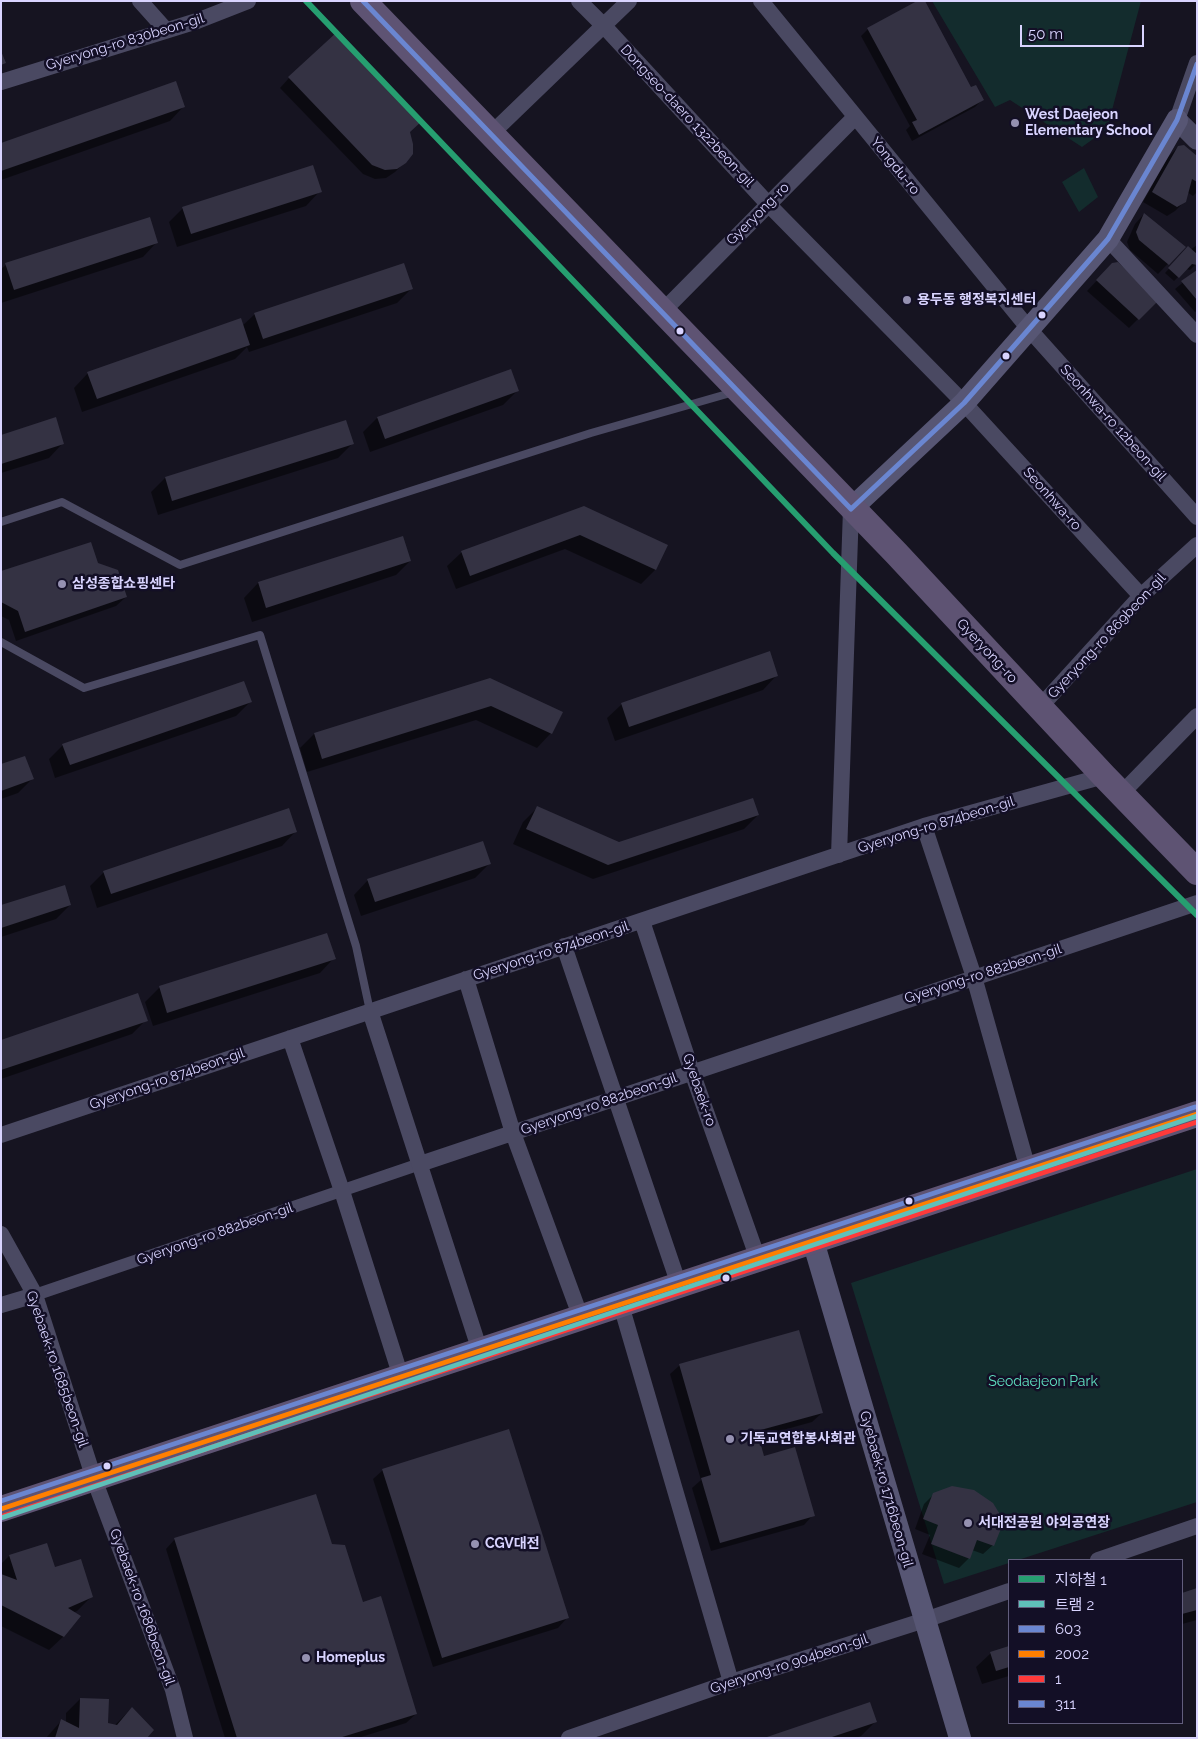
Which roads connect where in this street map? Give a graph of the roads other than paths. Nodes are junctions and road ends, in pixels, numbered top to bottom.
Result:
1 (140, 1) edge
2 (248, 1) edge
3 (363, 1) edge
4 (579, 1) edge
5 (630, 1) edge
6 (761, 1) edge
7 (604, 26) junction
8 (166, 30) junction
9 (1197, 62) edge
10 (1, 82) edge
11 (855, 117) junction
12 (1177, 120) junction
13 (491, 134) junction
14 (1197, 140) edge
15 (768, 204) junction
16 (1108, 239) junction
17 (662, 312) junction
18 (1029, 329) junction
19 (1197, 335) edge
20 (738, 391) junction
21 (964, 403) junction
22 (851, 509) junction
23 (1197, 517) edge
24 (1, 522) edge
25 (1197, 545) edge
26 (1140, 596) junction
27 (1, 642) edge
28 (1040, 707) junction
29 (1197, 716) edge
30 (1112, 785) junction
31 (924, 826) junction
32 (839, 855) junction
33 (1197, 872) edge
34 (1197, 903) edge
35 (642, 921) junction
36 (564, 946) junction
37 (974, 977) junction
38 (466, 979) junction
39 (370, 1011) junction
40 (290, 1038) junction
41 (692, 1072) junction
42 (616, 1098) junction
43 (1195, 1114) edge
44 (513, 1133) junction
45 (1, 1135) edge
46 (420, 1164) junction
47 (1028, 1169) junction
48 (342, 1191) junction
49 (1, 1234) edge
50 (813, 1241) junction
51 (758, 1259) junction
52 (679, 1285) junction
53 (34, 1295) junction
54 (1, 1305) edge
55 (621, 1305) junction
56 (581, 1318) junction
57 (480, 1351) junction
58 (401, 1377) junction
59 (94, 1479) junction
60 (1, 1509) edge
61 (1197, 1526) edge
62 (1101, 1559) edge
63 (1008, 1591) edge
64 (925, 1620) junction
65 (731, 1682) junction
66 (186, 1738) edge
67 (568, 1738) edge
68 (960, 1738) edge

1 - 8 street
2 - 8 street, Gyeryong-ro 830beon-gil
3 - 13 main road, Gyeryong-ro
4 - 7 street, Dongseo-daero 1322beon-gil
5 - 7 street
6 - 11 street, Yongdu-ro
7 - 13 street
7 - 15 street, Dongseo-daero 1322beon-gil
8 - 10 street, Gyeryong-ro 830beon-gil
9 - 12 street
11 - 15 street, Gyeryong-ro
11 - 18 street, Yongdu-ro
12 - 14 street
12 - 16 main road
13 - 17 main road, Gyeryong-ro
15 - 17 street, Gyeryong-ro
15 - 21 street, Dongseo-daero 1322beon-gil
16 - 18 main road
16 - 19 street
17 - 20 main road, Gyeryong-ro
18 - 21 main road
18 - 23 street, Seonhwa-ro 12beon-gil
20 - 22 main road, Gyeryong-ro
20 - 24 lane
21 - 22 main road
21 - 26 street, Seonhwa-ro
22 - 28 main road, Gyeryong-ro
22 - 32 street
25 - 26 street, Gyeryong-ro 869beon-gil
26 - 28 street, Gyeryong-ro 869beon-gil
27 - 39 lane
28 - 30 main road, Gyeryong-ro
29 - 30 street
30 - 31 street, Gyeryong-ro 874beon-gil
30 - 33 main road, Gyeryong-ro
31 - 32 street, Gyeryong-ro 874beon-gil
31 - 37 street
32 - 35 street, Gyeryong-ro 874beon-gil
34 - 37 street, Gyeryong-ro 882beon-gil
35 - 36 street, Gyeryong-ro 874beon-gil
35 - 41 street, Gyebaek-ro
36 - 38 street, Gyeryong-ro 874beon-gil
36 - 42 street
37 - 41 street, Gyeryong-ro 882beon-gil
37 - 47 street
38 - 39 street, Gyeryong-ro 874beon-gil
38 - 44 street
39 - 40 street, Gyeryong-ro 874beon-gil
39 - 46 street
40 - 45 street, Gyeryong-ro 874beon-gil
40 - 48 street
41 - 42 street, Gyeryong-ro 882beon-gil
41 - 51 street, Gyebaek-ro
42 - 44 street, Gyeryong-ro 882beon-gil
42 - 52 street
43 - 47 main road
44 - 46 street, Gyeryong-ro 882beon-gil
44 - 56 street
46 - 48 street, Gyeryong-ro 882beon-gil
46 - 57 street
47 - 50 main road
48 - 53 street, Gyeryong-ro 882beon-gil
48 - 58 street
49 - 53 street, Gyebaek-ro 1685beon-gil
50 - 51 main road
50 - 64 main road, Gyebaek-ro 1716beon-gil
51 - 52 main road
52 - 55 main road
53 - 54 street, Gyeryong-ro 882beon-gil
53 - 59 street, Gyebaek-ro 1685beon-gil
55 - 56 main road
55 - 65 street
56 - 57 main road
57 - 58 main road
58 - 59 main road
59 - 60 main road
59 - 66 street, Gyebaek-ro 1686beon-gil
61 - 62 street
63 - 64 street, Gyeryong-ro 904beon-gil
64 - 65 street, Gyeryong-ro 904beon-gil
64 - 68 main road, Gyebaek-ro 1716beon-gil
65 - 67 street, Gyeryong-ro 904beon-gil

